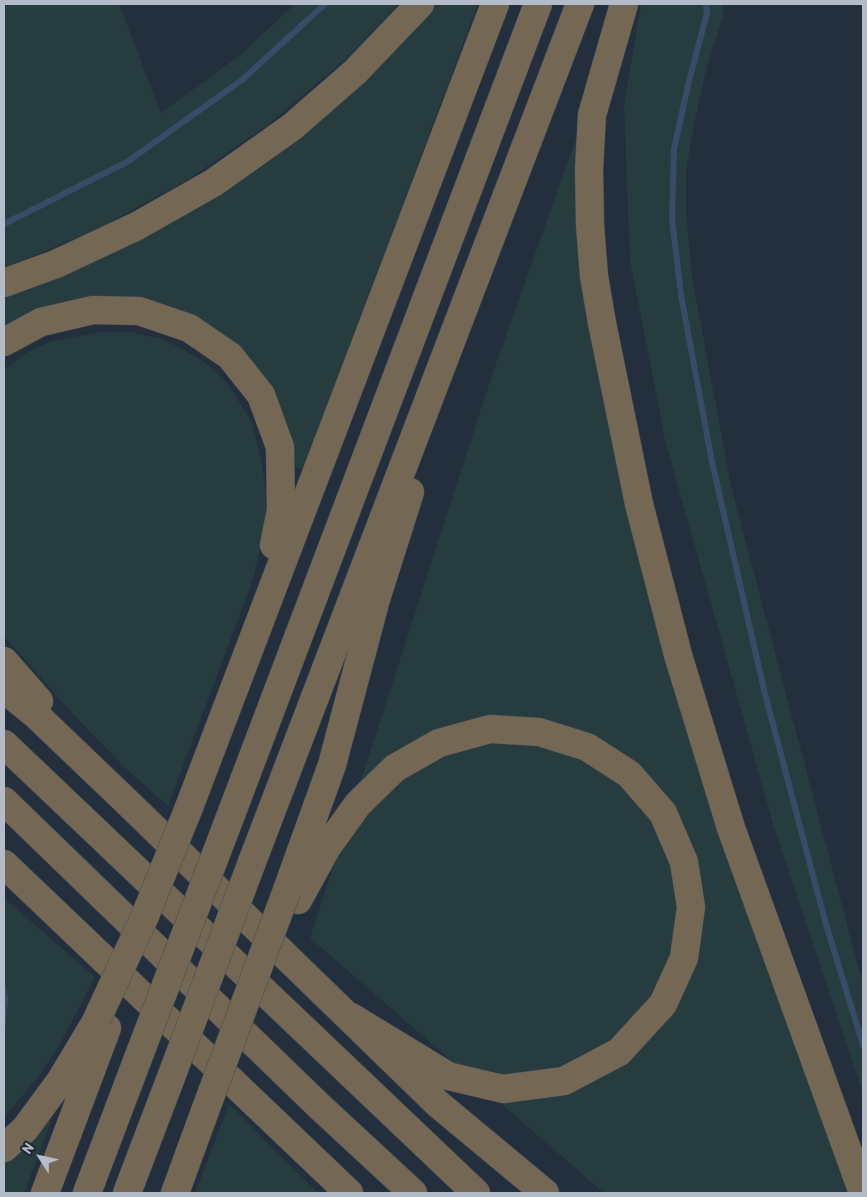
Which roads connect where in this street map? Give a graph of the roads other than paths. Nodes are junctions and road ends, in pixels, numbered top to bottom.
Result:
1 (420, 4) edge
2 (495, 4) edge
3 (538, 4) edge
4 (580, 4) edge
5 (624, 4) edge
6 (4, 283) edge
7 (4, 342) edge
8 (448, 346) junction
9 (261, 615) junction
10 (4, 661) edge
11 (4, 689) edge
12 (4, 744) edge
13 (4, 802) edge
14 (127, 802) junction
15 (4, 864) edge
16 (4, 877) edge
17 (293, 895) junction
18 (55, 914) junction
19 (351, 1017) junction
20 (102, 1023) junction
21 (4, 1148) edge
22 (336, 1183) edge
23 (45, 1193) edge
24 (86, 1193) edge
25 (127, 1193) edge
26 (175, 1193) edge
27 (349, 1193) edge
28 (413, 1193) edge
29 (476, 1193) edge
30 (545, 1193) edge
31 (863, 1193) edge

1 - 6 highway
2 - 9 highway
3 - 24 highway, bridge
4 - 8 highway
5 - 31 highway
7 - 9 highway
8 - 17 highway
8 - 25 highway, bridge
9 - 20 highway, bridge
10 - 14 highway
11 - 14 highway
12 - 29 highway
13 - 28 highway
14 - 19 highway
15 - 18 highway
16 - 18 highway
17 - 19 highway
17 - 26 highway, bridge
18 - 22 highway
19 - 30 highway
20 - 21 highway
20 - 23 highway
22 - 27 highway

